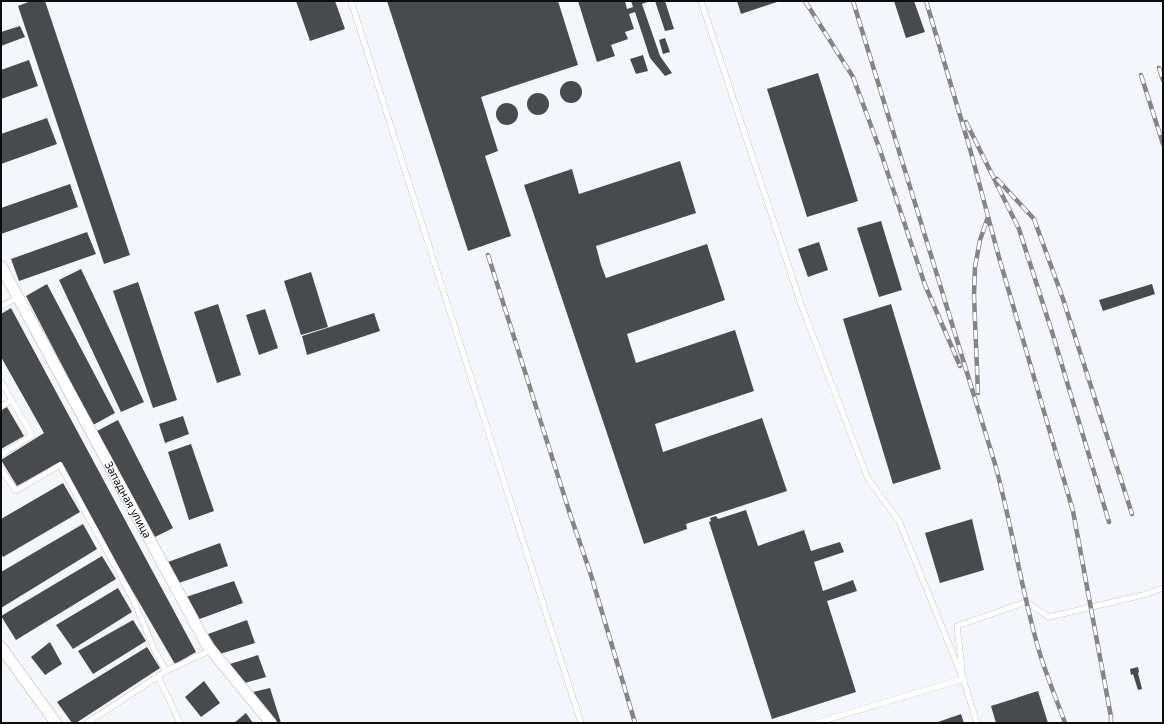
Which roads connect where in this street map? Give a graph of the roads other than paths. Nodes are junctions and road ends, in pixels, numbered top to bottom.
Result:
1 (351, 1) edge
2 (701, 1) edge
3 (1, 266) edge
4 (18, 296) junction
5 (1, 307) edge
6 (1, 382) edge
7 (12, 400) junction
8 (1, 407) edge
9 (1, 456) edge
10 (1, 469) edge
11 (1163, 588) edge
12 (1, 647) edge
13 (211, 650) junction
14 (166, 670) junction
15 (158, 676) junction
16 (963, 679) junction
17 (56, 723) edge
18 (87, 723) edge
19 (180, 723) edge
20 (271, 723) edge
21 (581, 723) edge
22 (816, 723) edge
23 (977, 723) edge

1 - 21 lane
2 - 16 lane
3 - 4 street, Западная улица
4 - 5 lane
4 - 13 street, Западная улица
6 - 7 lane
7 - 8 lane
7 - 9 lane
10 - 14 lane
11 - 16 lane
12 - 17 street
13 - 14 lane
13 - 20 street, Западная улица
14 - 15 lane
15 - 18 lane
15 - 19 lane
16 - 22 lane
16 - 23 lane

